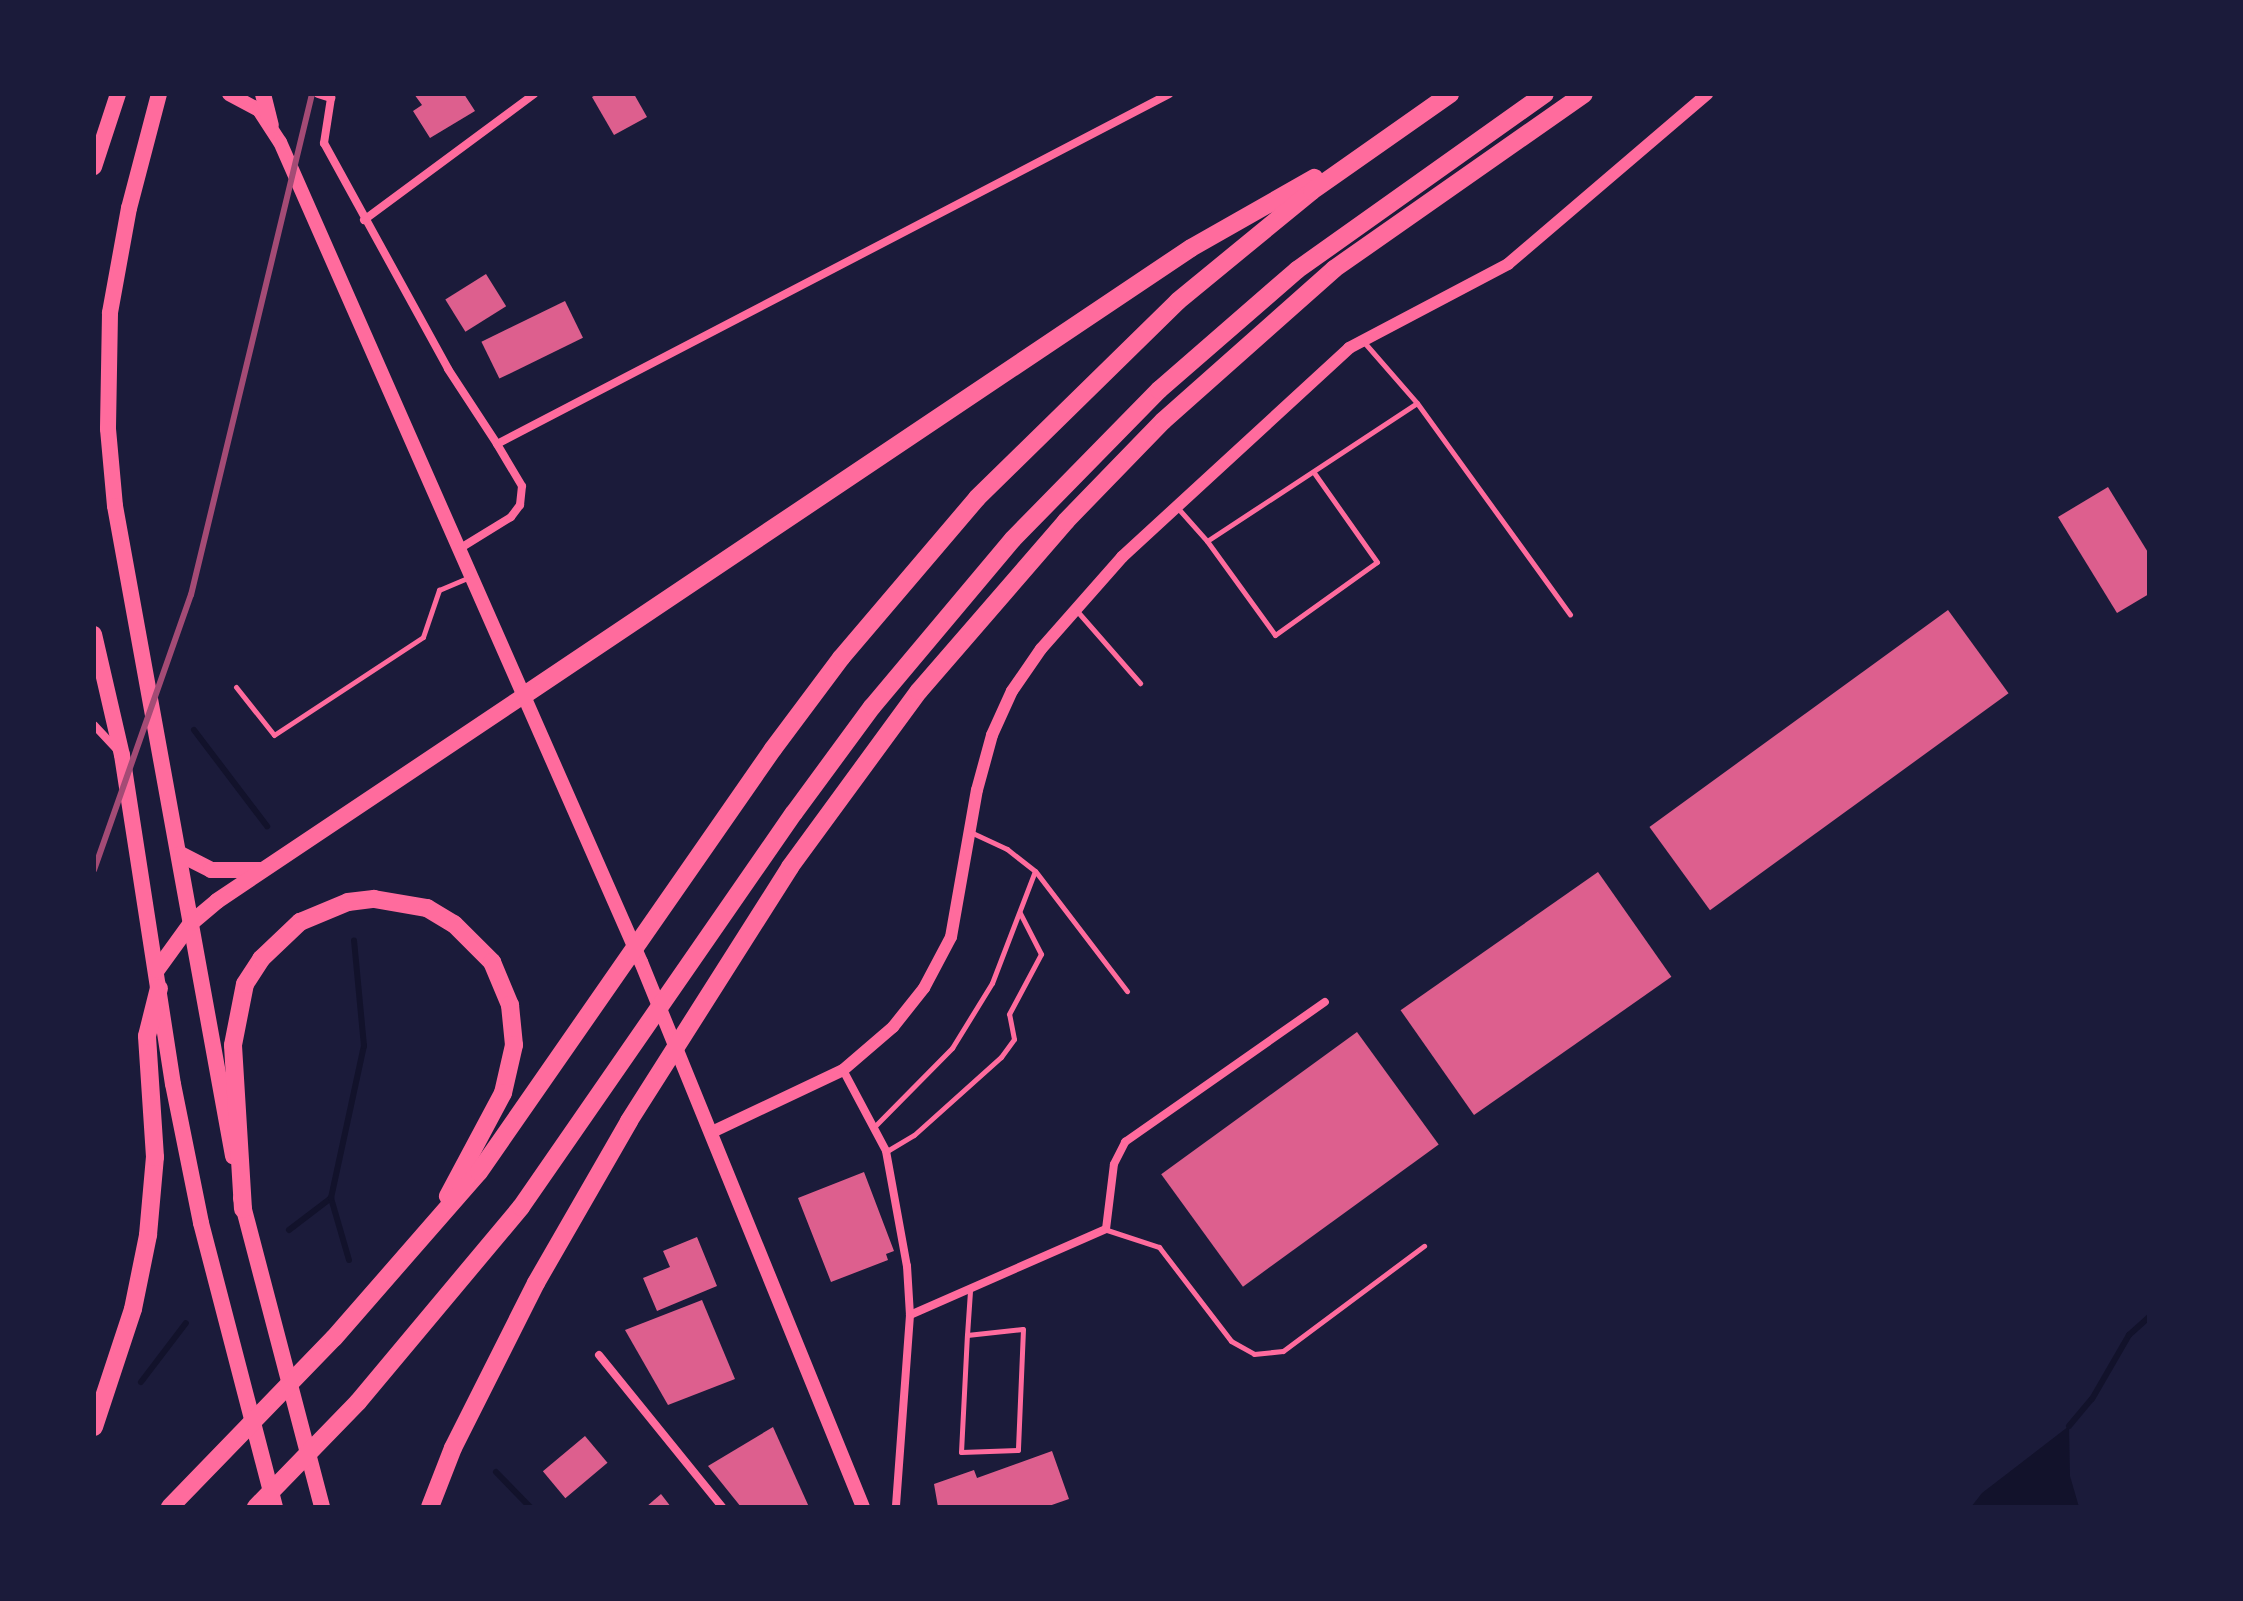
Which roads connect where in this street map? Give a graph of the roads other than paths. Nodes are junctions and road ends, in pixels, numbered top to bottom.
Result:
1 (118, 94) edge
2 (159, 94) edge
3 (229, 94) edge
4 (263, 94) edge
5 (318, 94) edge
6 (534, 94) edge
7 (1169, 94) edge
8 (1450, 94) edge
9 (1545, 94) edge
10 (1584, 94) edge
11 (1707, 94) edge
12 (271, 125) junction
13 (94, 130) edge
14 (1389, 135) junction
15 (100, 149) junction
16 (94, 167) edge
17 (364, 220) junction
18 (1363, 341) junction
19 (1417, 403) junction
20 (497, 444) junction
21 (1315, 474) junction
22 (1175, 505) junction
23 (1207, 541) junction
24 (459, 549) junction
25 (471, 576) junction
26 (1075, 609) junction
27 (1570, 614) dead end
28 (94, 634) edge
29 (1140, 683) dead end
30 (236, 687) dead end
31 (523, 696) junction
32 (94, 725) edge
33 (122, 755) junction
34 (969, 832) junction
35 (180, 854) junction
36 (268, 869) junction
37 (1035, 871) junction
38 (1019, 912) junction
39 (191, 923) junction
40 (158, 979) junction
41 (1127, 991) dead end
42 (1325, 1002) dead end
43 (843, 1070) junction
44 (875, 1126) junction
45 (712, 1132) junction
46 (886, 1151) junction
47 (243, 1209) junction
48 (437, 1219) junction
49 (1106, 1229) junction
50 (1424, 1246) dead end
51 (970, 1291) junction
52 (910, 1315) junction
53 (967, 1335) junction
54 (599, 1355) dead end
55 (94, 1427) edge
56 (170, 1507) edge
57 (256, 1507) edge
58 (275, 1507) edge
59 (322, 1507) edge
60 (430, 1507) edge
61 (722, 1507) edge
62 (863, 1507) edge
63 (896, 1507) edge

1 - 15 main road
2 - 35 main road
3 - 12 main road
4 - 12 main road
5 - 17 street
6 - 17 street
7 - 20 street
8 - 14 highway
9 - 57 highway
10 - 60 highway
11 - 18 street
12 - 24 main road
13 - 15 main road
14 - 31 highway
14 - 48 highway
15 - 16 main road
17 - 20 street
18 - 19 lane
18 - 22 street
19 - 21 lane
19 - 27 lane
20 - 24 street
21 - 23 lane
21 - 23 lane
22 - 23 lane
22 - 26 street
24 - 25 main road
25 - 30 lane
25 - 31 main road
26 - 29 lane
26 - 34 street
28 - 33 main road
31 - 36 main road
31 - 45 main road
32 - 33 street
33 - 40 main road
34 - 37 lane
34 - 43 street
35 - 36 main road
35 - 39 main road
36 - 39 main road
37 - 38 lane
37 - 41 lane
38 - 44 lane
38 - 46 lane
39 - 40 main road
39 - 47 main road
40 - 55 highway
40 - 58 main road
42 - 49 street
43 - 44 street
43 - 45 street
44 - 46 street
45 - 62 main road
46 - 52 street
47 - 48 highway
47 - 59 main road
48 - 56 highway
49 - 50 lane
49 - 51 street
51 - 52 street
51 - 53 lane
52 - 63 street
53 - 53 lane
54 - 61 street

